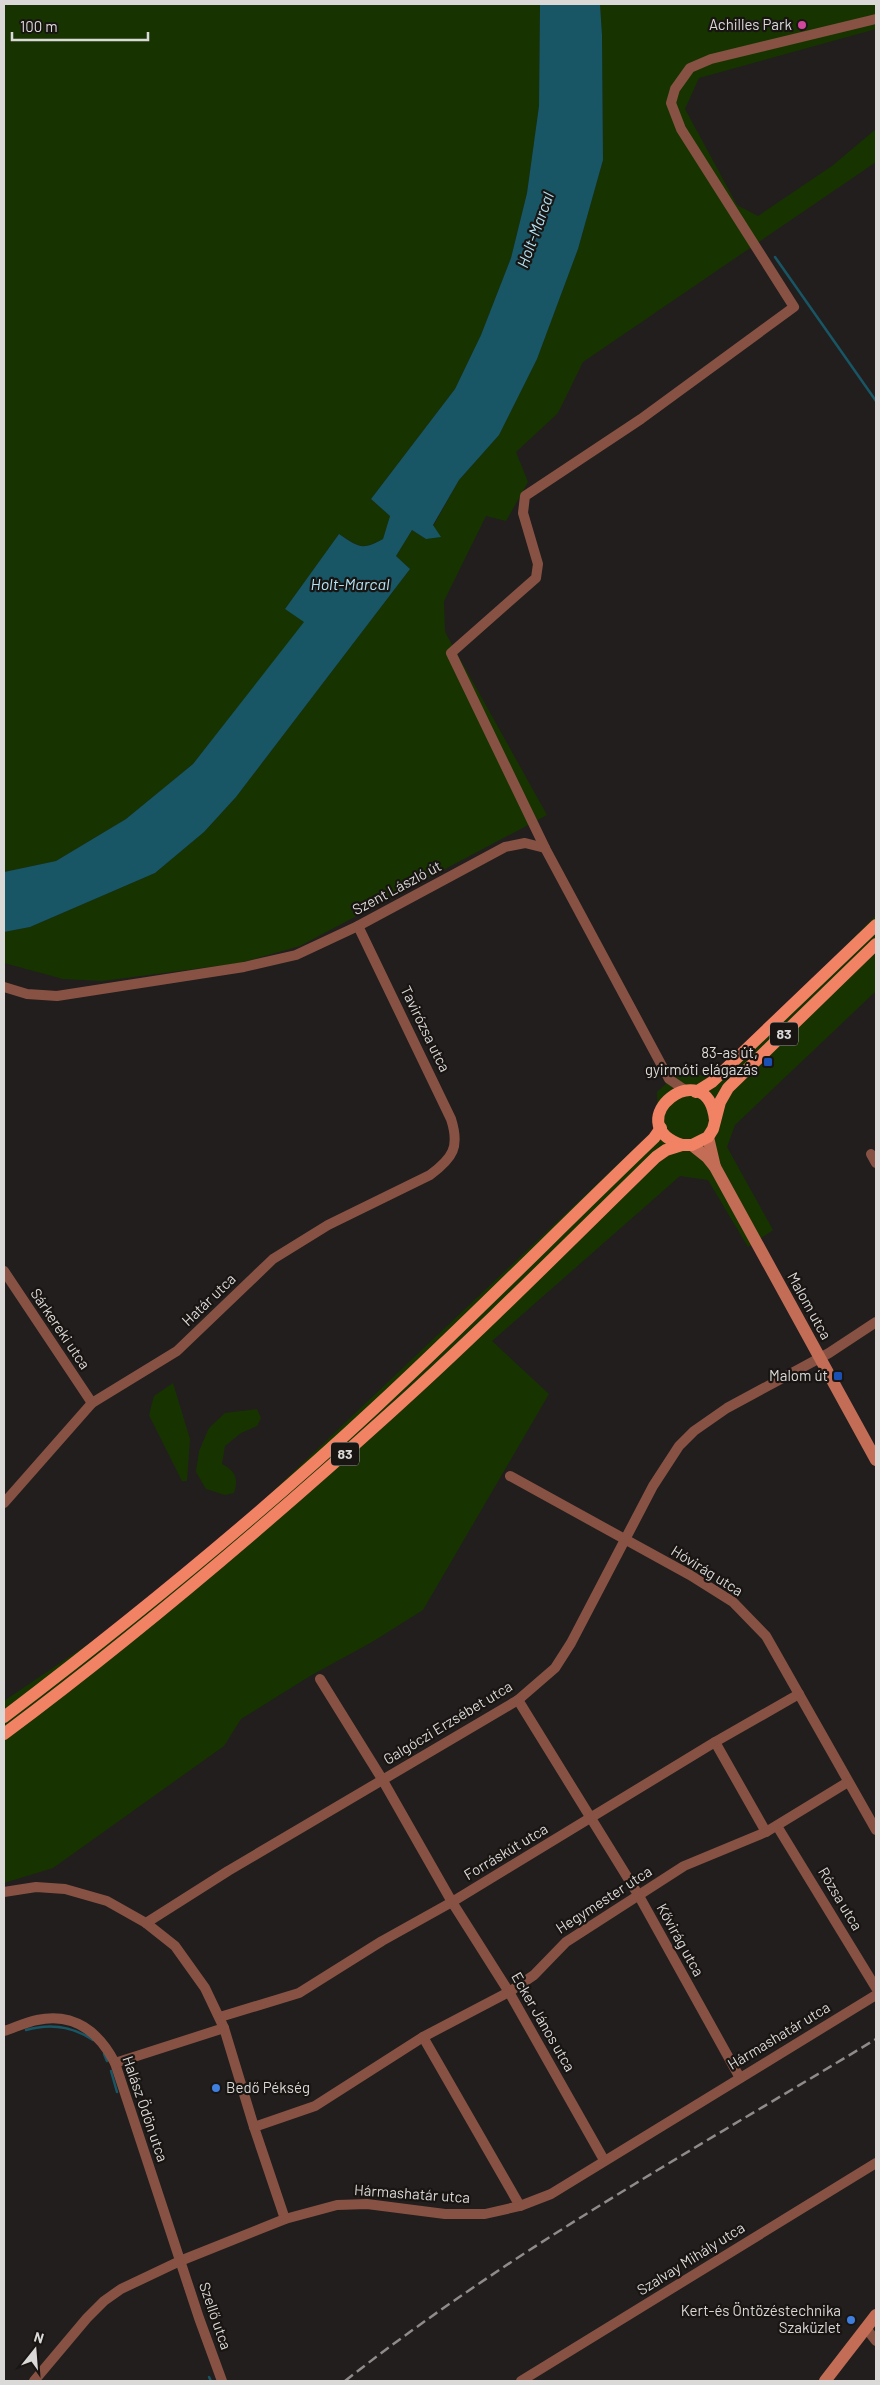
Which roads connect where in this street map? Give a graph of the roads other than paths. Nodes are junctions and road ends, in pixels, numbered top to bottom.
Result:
1 (876, 19) edge
2 (545, 848) junction
3 (876, 925) edge
4 (358, 926) junction
5 (876, 944) edge
6 (4, 987) edge
7 (669, 1079) junction
8 (691, 1091) junction
9 (664, 1102) junction
10 (715, 1120) junction
11 (661, 1128) junction
12 (708, 1137) junction
13 (687, 1145) junction
14 (455, 1147) joint
15 (715, 1167) junction
16 (4, 1272) edge
17 (876, 1322) edge
18 (819, 1357) junction
19 (92, 1403) junction
20 (876, 1460) edge
21 (510, 1476) dead end
22 (4, 1503) edge
23 (625, 1541) junction
24 (320, 1679) dead end
25 (799, 1694) junction
26 (518, 1700) junction
27 (4, 1717) edge
28 (4, 1734) edge
29 (714, 1742) junction
30 (382, 1779) junction
31 (848, 1782) junction
32 (590, 1819) junction
33 (777, 1826) junction
34 (876, 1830) edge
35 (766, 1832) junction
36 (4, 1892) edge
37 (639, 1896) junction
38 (452, 1902) junction
39 (146, 1923) junction
40 (876, 1988) edge
41 (509, 1992) junction
42 (876, 1995) edge
43 (220, 2017) junction
44 (224, 2028) junction
45 (4, 2031) edge
46 (423, 2037) junction
47 (115, 2063) junction
48 (740, 2078) junction
49 (254, 2127) junction
50 (604, 2160) junction
51 (876, 2163) edge
52 (520, 2206) junction
53 (285, 2219) junction
54 (180, 2261) junction
55 (876, 2315) edge
56 (866, 2328) junction
57 (876, 2341) edge
58 (34, 2381) edge
59 (222, 2381) edge
60 (521, 2381) edge
61 (825, 2381) edge

1 - 2 street
2 - 4 street, Szent László út
2 - 7 street
3 - 8 main road, 83
4 - 6 street, Szent László út
4 - 14 street, Tavirózsa utca
5 - 10 main road, 83
7 - 8 street
7 - 9 street
8 - 9 main road, 83
8 - 10 main road
9 - 11 main road
10 - 12 main road, 83
11 - 13 main road
11 - 27 main road, 83
12 - 13 main road, 83
12 - 15 main road
13 - 15 main road
13 - 28 main road, 83
14 - 19 street, Határ utca
15 - 18 main road, Malom utca
16 - 19 street, Sárkereki utca
17 - 18 street, Galgóczi Erzsébet utca
18 - 20 main road, Malom utca
18 - 23 street, Galgóczi Erzsébet utca
19 - 22 street, Határ utca
21 - 23 street, Hóvirág utca
23 - 25 street, Hóvirág utca
23 - 26 street, Galgóczi Erzsébet utca
24 - 30 street, Ecker János utca
25 - 29 street, Forráskút utca
25 - 31 street, Hóvirág utca
26 - 30 street, Galgóczi Erzsébet utca
26 - 32 street, Kővirág utca
29 - 32 street, Forráskút utca
29 - 35 street
30 - 38 street, Ecker János utca
30 - 39 street, Galgóczi Erzsébet utca
31 - 33 street, Hegymester utca
31 - 34 street, Hóvirág utca
32 - 37 street, Kővirág utca
32 - 38 street, Forráskút utca
33 - 35 street, Hegymester utca
33 - 40 street, Rózsa utca
35 - 37 street, Hegymester utca
36 - 39 street
37 - 41 street, Hegymester utca
37 - 48 street, Kővirág utca
38 - 41 street, Ecker János utca
38 - 43 street, Forráskút utca
39 - 43 street
41 - 46 street, Hegymester utca
41 - 50 street, Ecker János utca
42 - 48 street, Hármashatár utca
43 - 44 street
44 - 47 street
44 - 49 street
45 - 47 street, Halász Ödön utca
46 - 49 street, Hegymester utca
46 - 52 street
47 - 54 street, Halász Ödön utca
48 - 50 street, Hármashatár utca
49 - 53 street
50 - 52 street, Hármashatár utca
51 - 60 street, Szalvay Mihály utca
52 - 53 street, Hármashatár utca
53 - 54 street, Hármashatár utca
54 - 58 street, Hármashatár utca
54 - 59 street, Szellő utca
55 - 56 main road
56 - 57 street
56 - 61 main road

